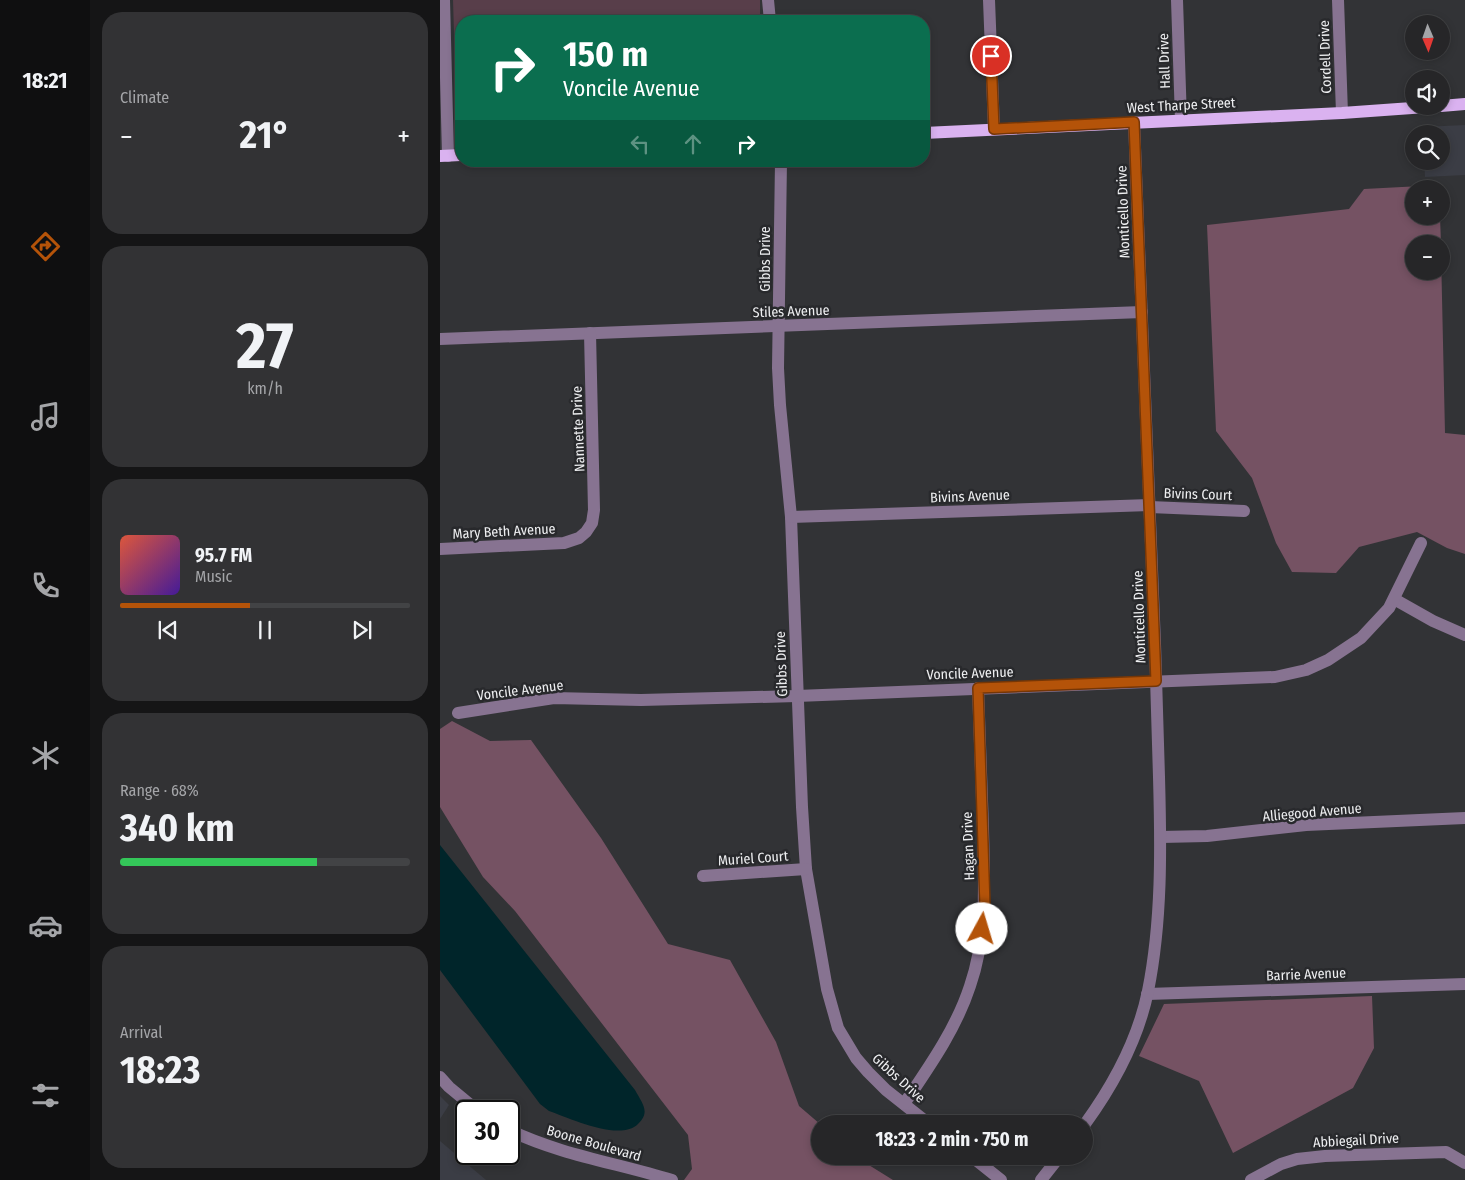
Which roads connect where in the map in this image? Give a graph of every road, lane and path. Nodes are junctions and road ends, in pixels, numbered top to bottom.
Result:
1 (444, 0) edge
2 (768, 0) edge
3 (988, 0) edge
4 (1177, 0) edge
5 (1338, 0) edge
6 (769, 15) edge
7 (1465, 104) edge
8 (1450, 105) edge
9 (1405, 108) edge
10 (1342, 113) junction
11 (1181, 120) junction
12 (1134, 122) junction
13 (994, 129) junction
14 (930, 133) edge
15 (450, 156) edge
16 (780, 167) edge
17 (1142, 312) junction
18 (779, 326) junction
19 (590, 333) junction
20 (440, 339) edge
21 (1150, 506) junction
22 (1244, 510) dead end
23 (791, 517) junction
24 (592, 523) joint
25 (1421, 543) dead end
26 (440, 549) edge
27 (1394, 598) junction
28 (1465, 635) edge
29 (1156, 681) junction
30 (978, 688) junction
31 (797, 696) junction
32 (458, 713) dead end
33 (1465, 818) edge
34 (1161, 837) junction
35 (806, 869) junction
36 (703, 876) dead end
37 (1465, 984) edge
38 (1147, 994) junction
39 (440, 1077) edge
40 (466, 1100) edge
41 (904, 1104) junction
42 (918, 1115) edge
43 (1091, 1115) edge
44 (520, 1135) edge
45 (1465, 1163) edge
46 (982, 1165) edge
47 (1053, 1165) edge
48 (672, 1180) edge
49 (1001, 1180) edge
50 (1042, 1180) edge
51 (1251, 1180) edge

1 - 15 street
2 - 6 street
3 - 13 street
4 - 11 street, Hall Drive
5 - 10 street, Cordell Drive
7 - 8 main road, West Tharpe Street
9 - 10 main road, West Tharpe Street
10 - 11 main road, West Tharpe Street
11 - 12 main road, West Tharpe Street
12 - 13 main road, West Tharpe Street
12 - 17 street, Monticello Drive
13 - 14 main road, West Tharpe Street
16 - 18 street, Gibbs Drive
17 - 18 street, Stiles Avenue
17 - 21 street, Monticello Drive
18 - 19 street, Stiles Avenue
18 - 23 street, Gibbs Drive
19 - 20 street, Stiles Avenue
19 - 24 street, Nannette Drive
21 - 22 street, Bivins Court
21 - 23 street, Bivins Avenue
21 - 29 street, Monticello Drive
23 - 31 street, Gibbs Drive
24 - 26 street, Mary Beth Avenue
25 - 27 street, Voncile Avenue
27 - 28 street
27 - 29 street, Voncile Avenue
29 - 30 street, Voncile Avenue
29 - 34 street, Monticello Drive
30 - 31 street, Voncile Avenue
30 - 41 street, Hagan Drive
31 - 32 street, Voncile Avenue
31 - 35 street, Gibbs Drive
33 - 34 street, Alliegood Avenue
34 - 38 street, Monticello Drive
35 - 36 street, Muriel Court
35 - 41 street, Gibbs Drive
37 - 38 street, Barrie Avenue
38 - 43 street, Monticello Drive
39 - 40 street
41 - 42 street, Gibbs Drive
44 - 48 street, Boone Boulevard
45 - 51 street, Abbiegail Drive
46 - 49 street
47 - 50 street

